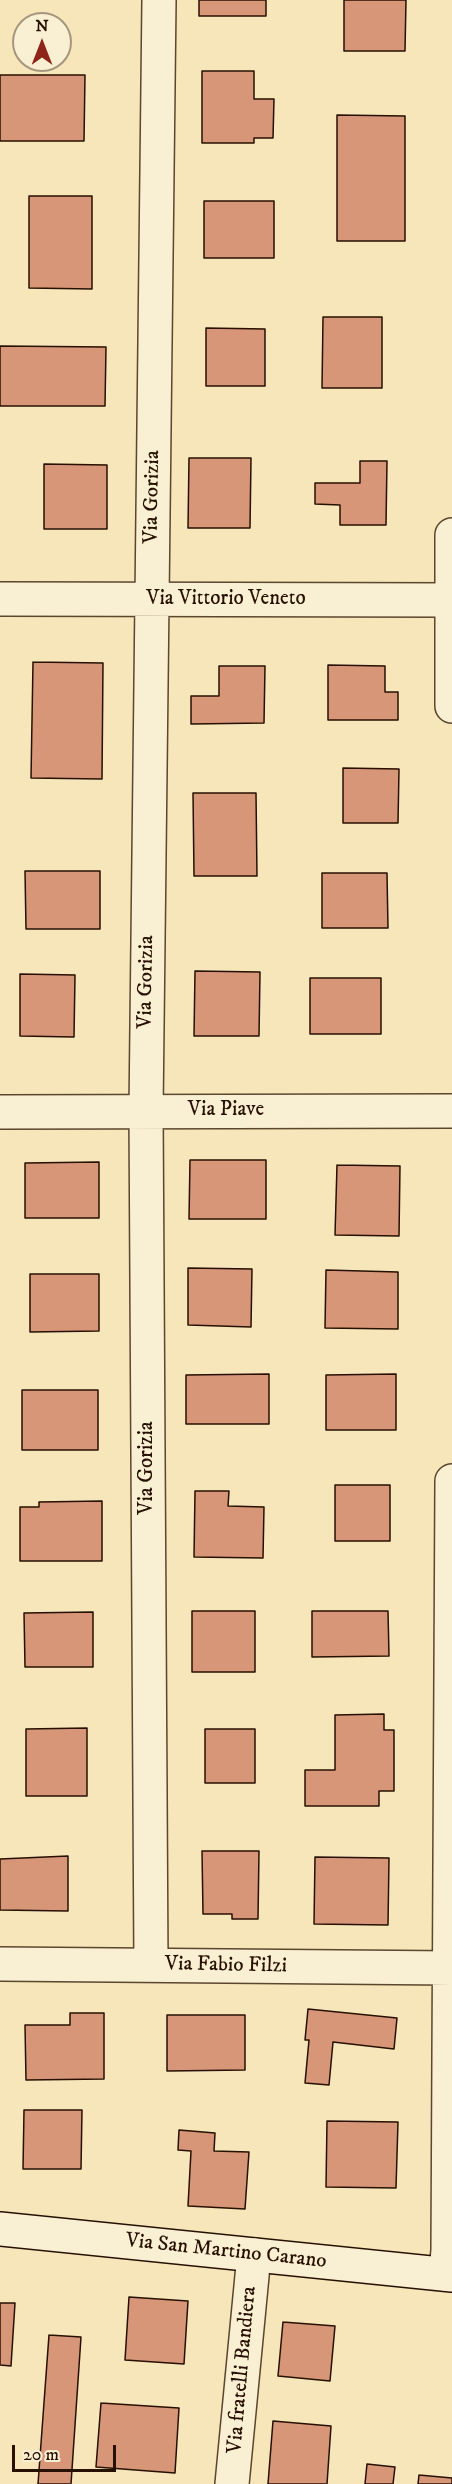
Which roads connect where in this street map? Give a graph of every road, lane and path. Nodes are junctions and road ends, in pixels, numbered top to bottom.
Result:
1 (159, 0) edge
2 (452, 535) edge
3 (0, 599) edge
4 (151, 600) junction
5 (452, 600) edge
6 (452, 706) edge
7 (146, 1111) junction
8 (452, 1111) edge
9 (0, 1112) edge
10 (452, 1481) edge
11 (0, 1964) edge
12 (151, 1965) junction
13 (450, 1968) edge
14 (0, 2229) edge
15 (254, 2255) junction
16 (449, 2275) edge
17 (232, 2484) edge

1 - 4 street, Via Gorizia
2 - 5 street
3 - 4 street, Via Vittorio Veneto
4 - 5 street, Via Vittorio Veneto
4 - 7 street, Via Gorizia
5 - 6 street
7 - 8 street, Via Piave
7 - 9 street, Via Piave
7 - 12 street, Via Gorizia
10 - 13 street
11 - 12 street, Via Fabio Filzi
12 - 13 street, Via Fabio Filzi
13 - 16 street
14 - 15 street, Via San Martino Carano
15 - 16 street, Via San Martino Carano
15 - 17 street, Via fratelli Bandiera

